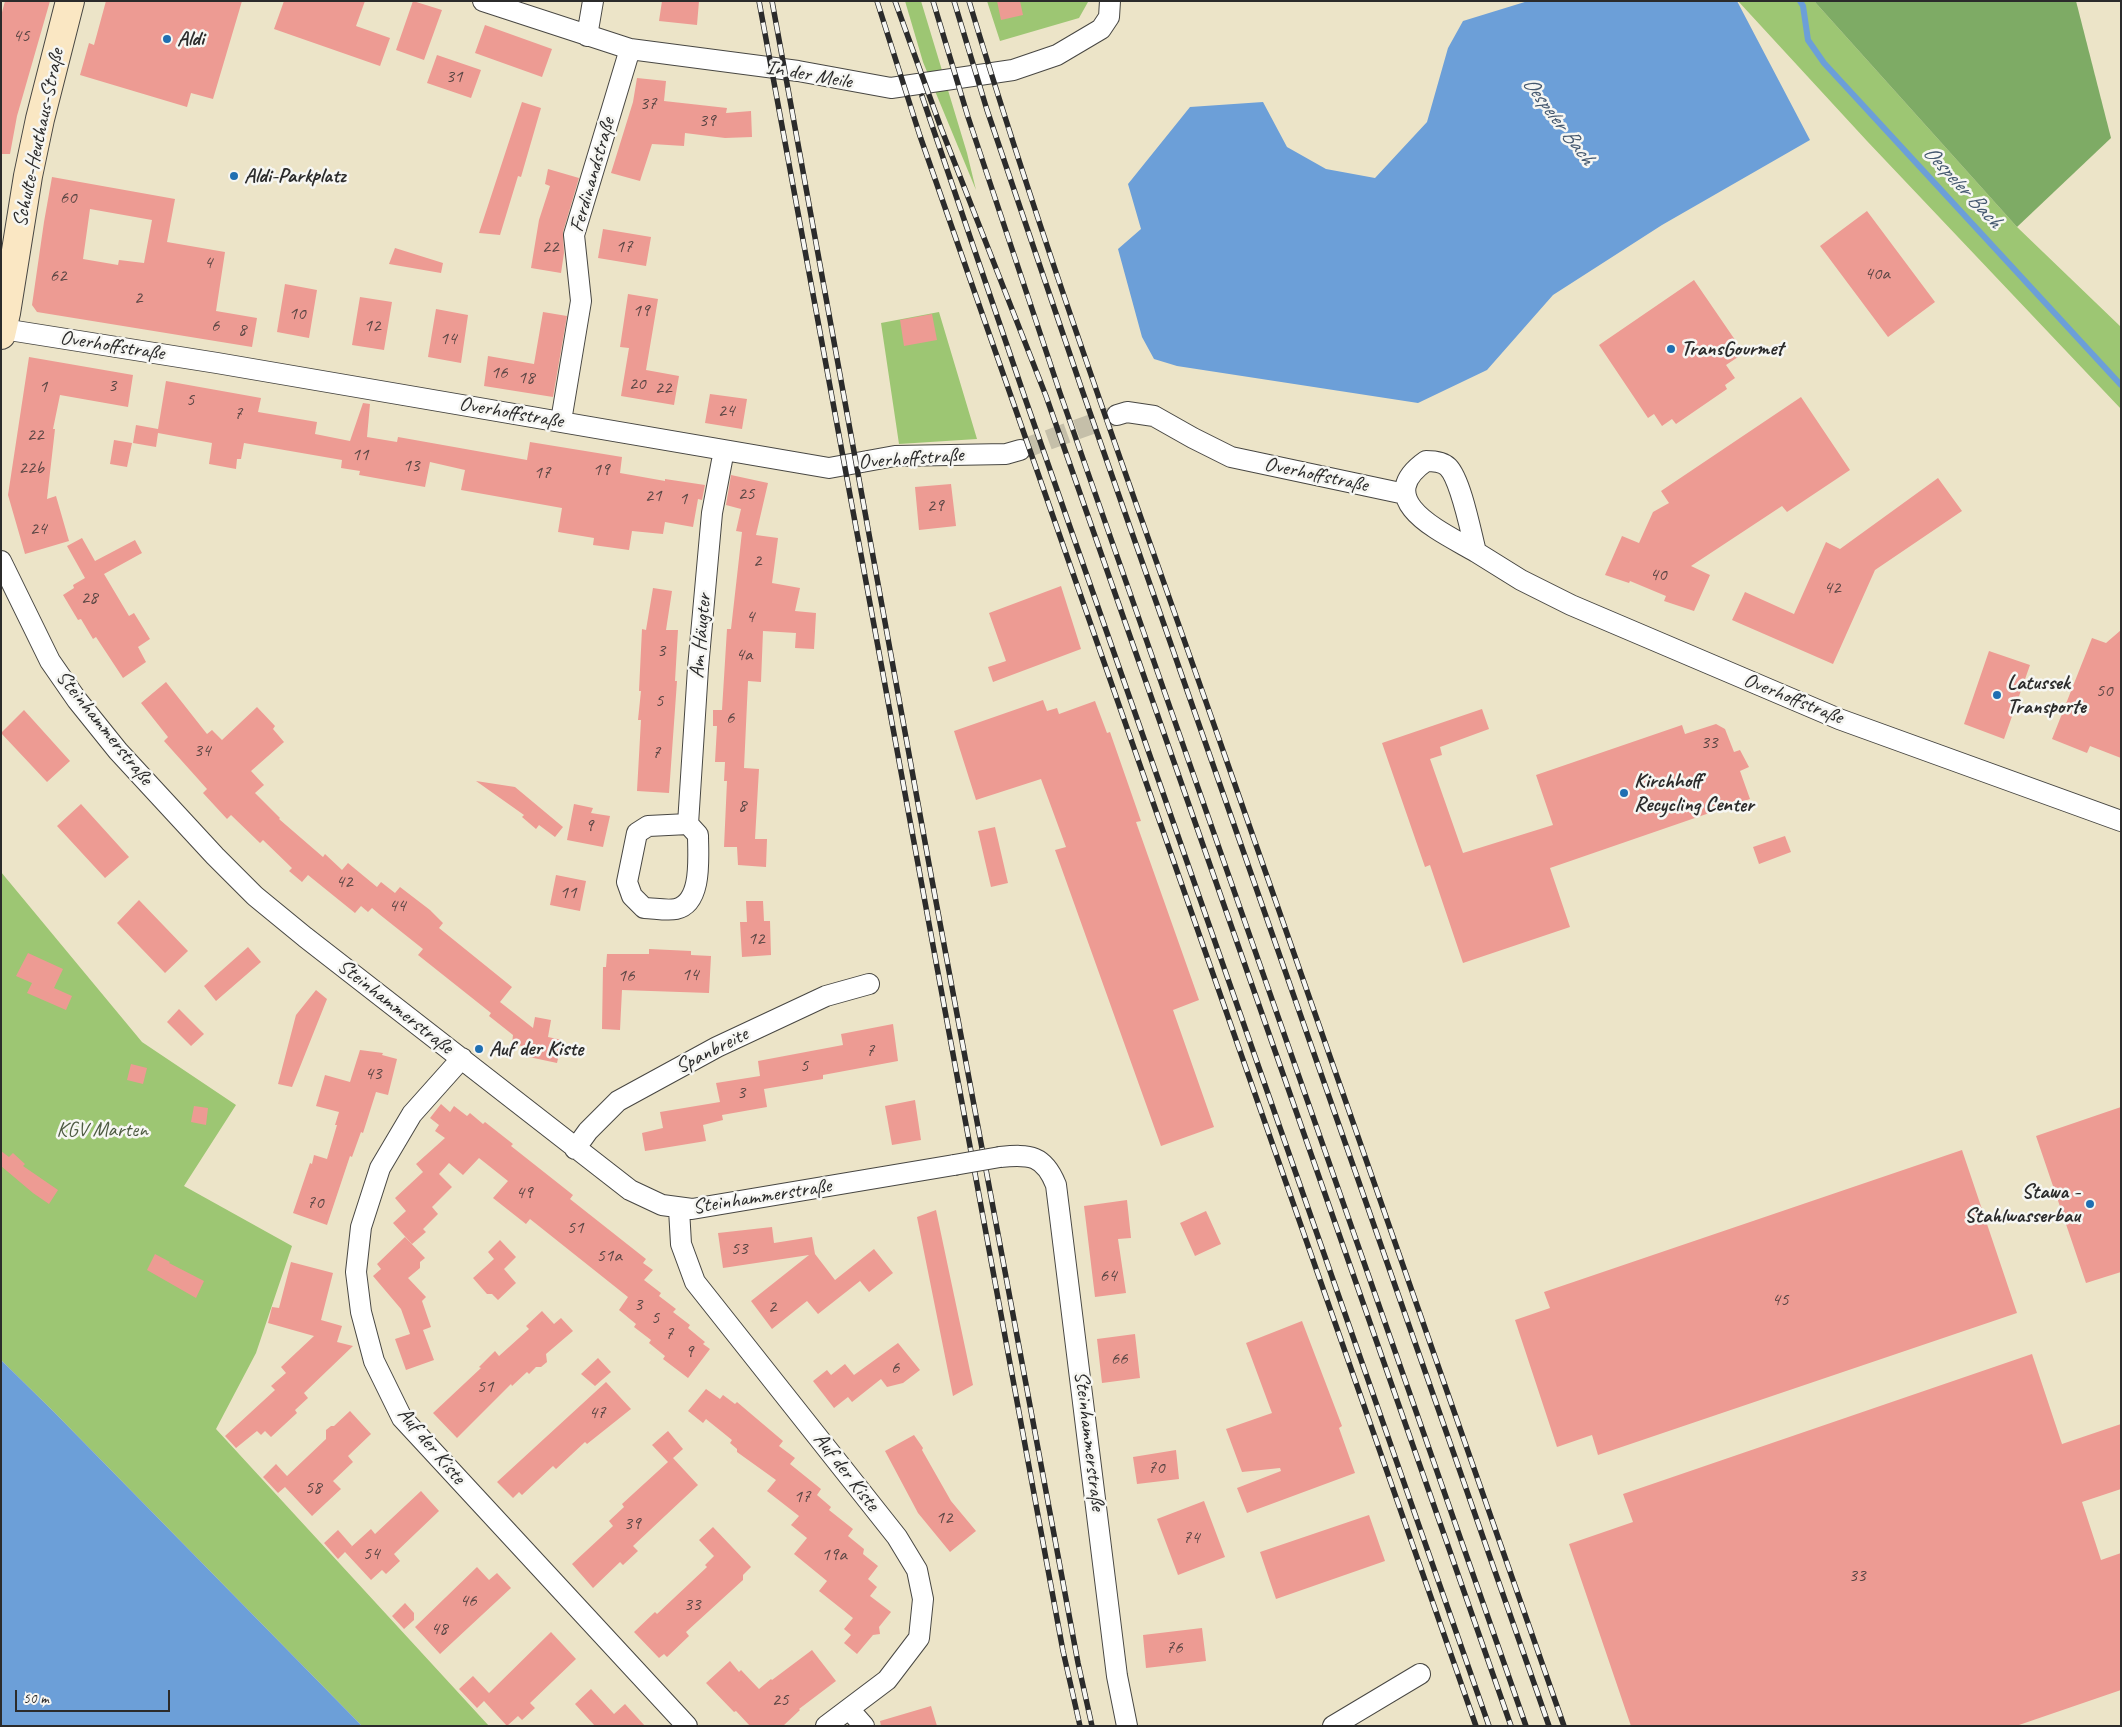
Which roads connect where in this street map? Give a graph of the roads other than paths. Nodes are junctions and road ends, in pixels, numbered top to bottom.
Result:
1 (70, 1) edge
2 (483, 1) edge
3 (593, 1) edge
4 (1110, 1) edge
5 (587, 36) junction
6 (630, 49) junction
7 (2, 332) edge
8 (1117, 415) tunnel mouth
9 (561, 421) junction
10 (724, 450) junction
11 (1020, 450) tunnel mouth
12 (1405, 494) junction
13 (1476, 552) junction
14 (1, 561) edge
15 (2121, 821) edge
16 (688, 824) junction
17 (869, 984) dead end
18 (462, 1058) junction
19 (576, 1149) junction
20 (679, 1208) junction
21 (1420, 1674) dead end
22 (849, 1709) junction
23 (688, 1726) edge
24 (826, 1726) edge
25 (864, 1726) edge
26 (1127, 1726) edge
27 (1332, 1726) edge

1 - 7 main road, Schulte-Heuthaus-Straße
2 - 5 street, In der Meile
3 - 5 street
4 - 6 street, In der Meile
5 - 6 street, In der Meile
6 - 9 street, Ferdinandstraße
7 - 9 street, Overhoffstraße
8 - 12 street, Overhoffstraße
9 - 10 street, Overhoffstraße
10 - 11 street, Overhoffstraße
10 - 16 street, Am Häugter
12 - 13 street, Overhoffstraße
12 - 13 street
13 - 15 street, Overhoffstraße
14 - 18 street, Steinhammerstraße
16 - 16 street, Am Häugter
17 - 19 street, Spanbreite
18 - 19 street, Steinhammerstraße
18 - 23 street, Auf der Kiste
19 - 20 street, Steinhammerstraße
20 - 22 street, Auf der Kiste
20 - 26 street, Steinhammerstraße, bridge
21 - 27 street
22 - 24 street, Auf der Kiste
22 - 25 street

